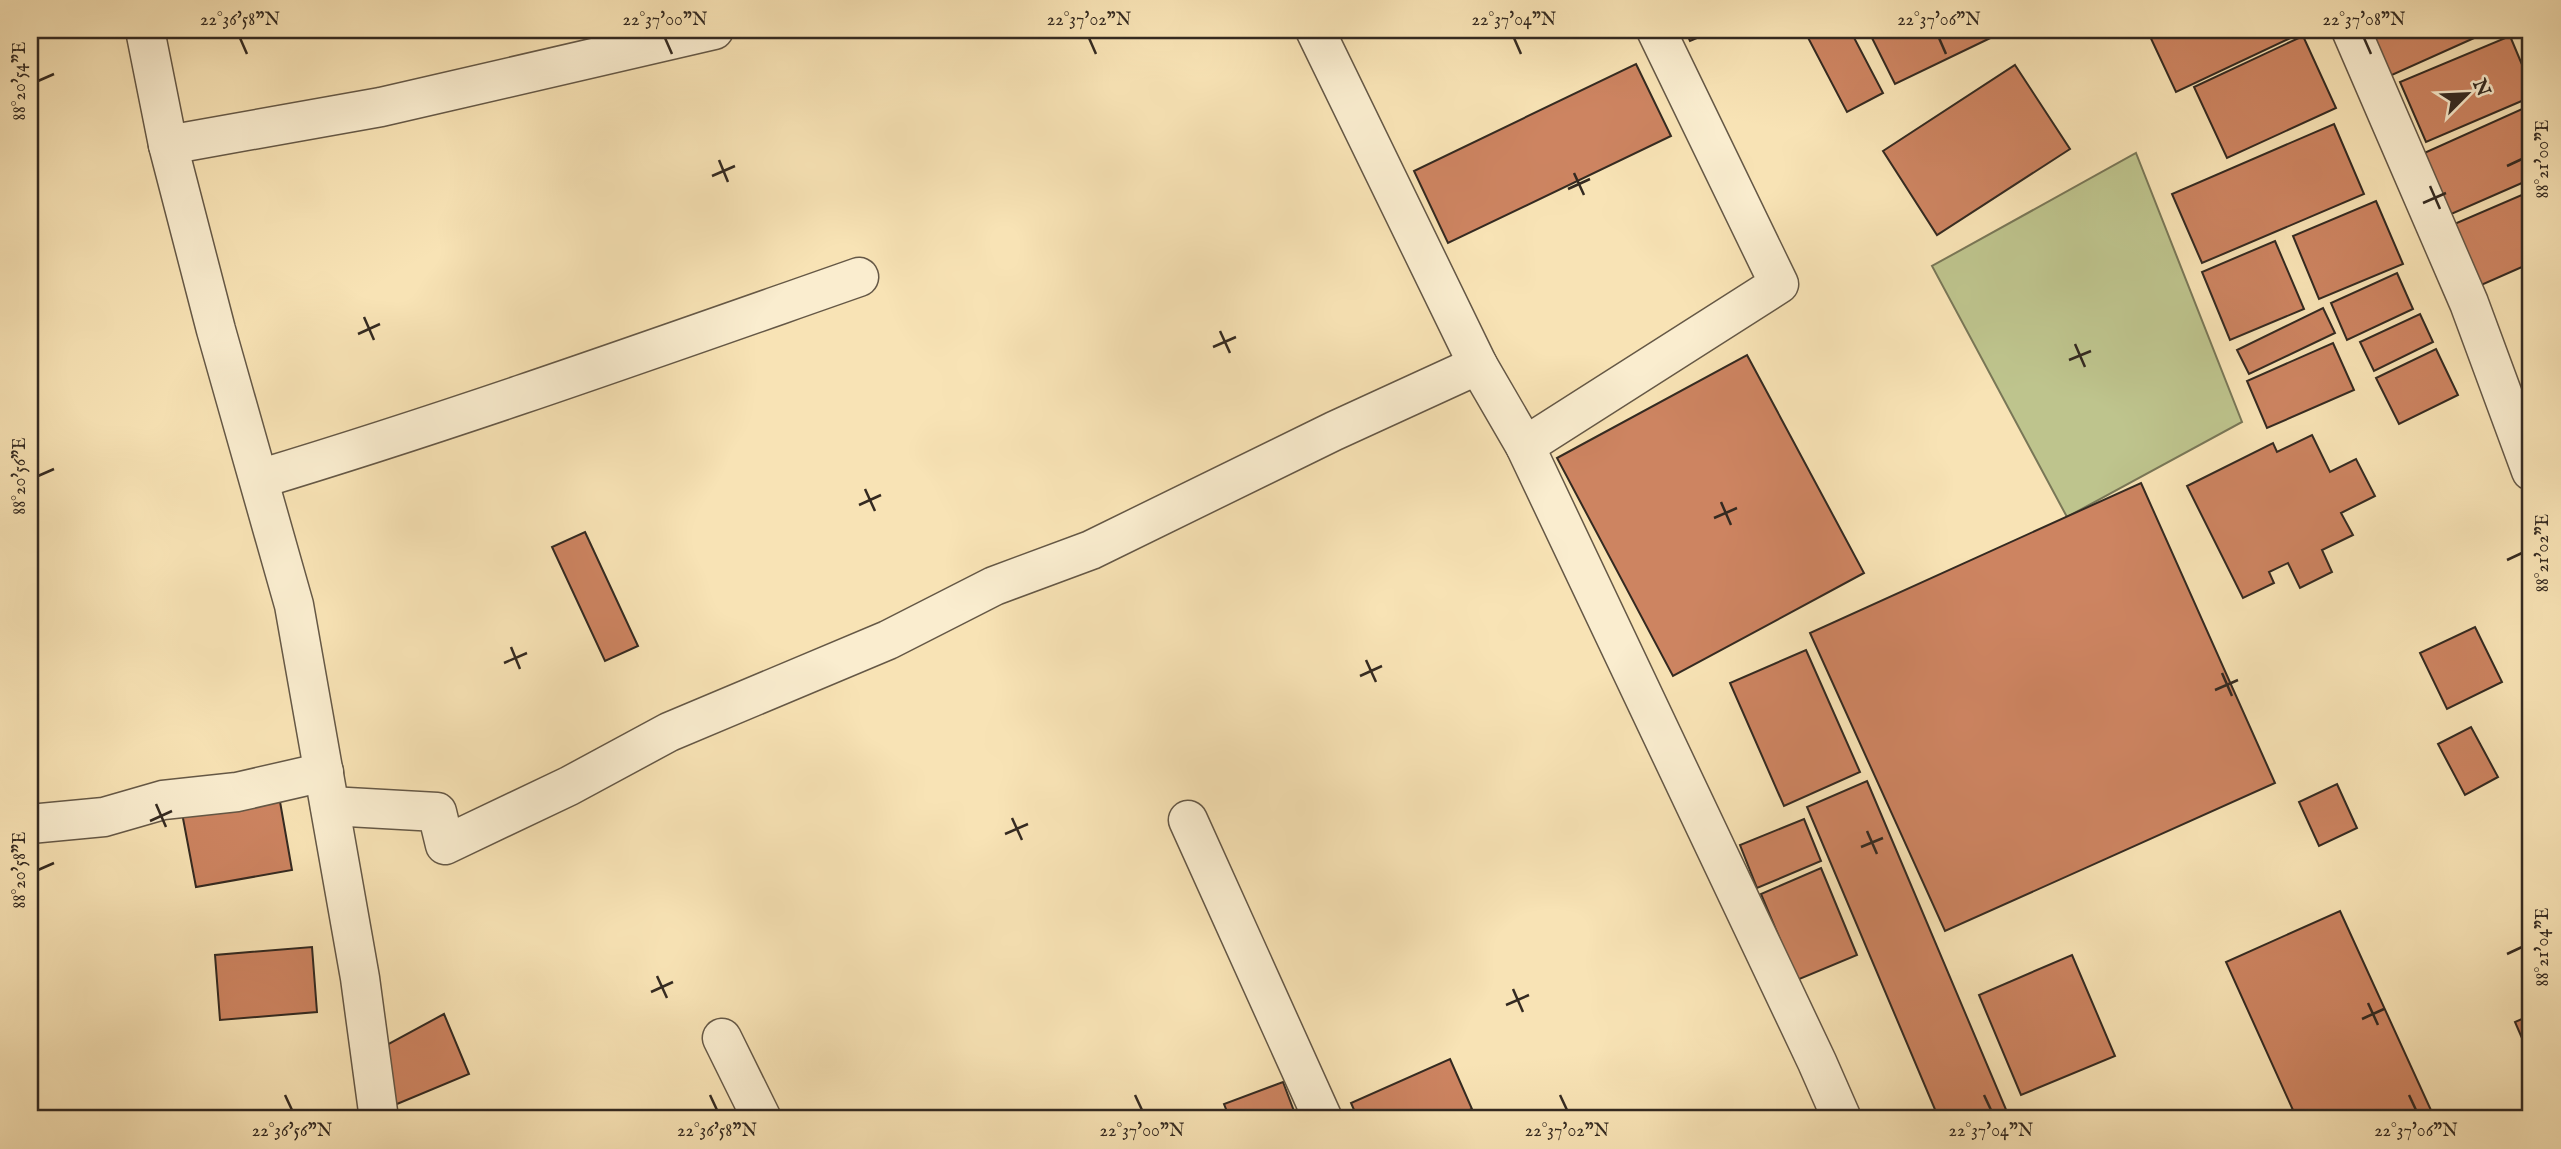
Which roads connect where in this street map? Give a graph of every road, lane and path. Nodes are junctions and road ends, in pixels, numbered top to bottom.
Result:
1 (145, 30) edge
2 (714, 30) edge
3 (1315, 30) edge
4 (1656, 30) edge
5 (2351, 30) edge
6 (168, 145) junction
7 (859, 277) dead end
8 (1479, 365) junction
9 (1525, 446) junction
10 (2531, 471) edge
11 (259, 479) junction
12 (327, 789) junction
13 (1188, 820) dead end
14 (30, 824) edge
15 (722, 1038) dead end
16 (379, 1119) edge
17 (762, 1119) edge
18 (1323, 1119) edge
19 (1842, 1119) edge

1 - 6 street
2 - 6 street
3 - 8 street
4 - 9 street
5 - 10 street
6 - 11 street
7 - 11 street
8 - 9 street
8 - 12 street
9 - 19 street
11 - 12 street
12 - 14 street
12 - 16 street
13 - 18 street
15 - 17 street

